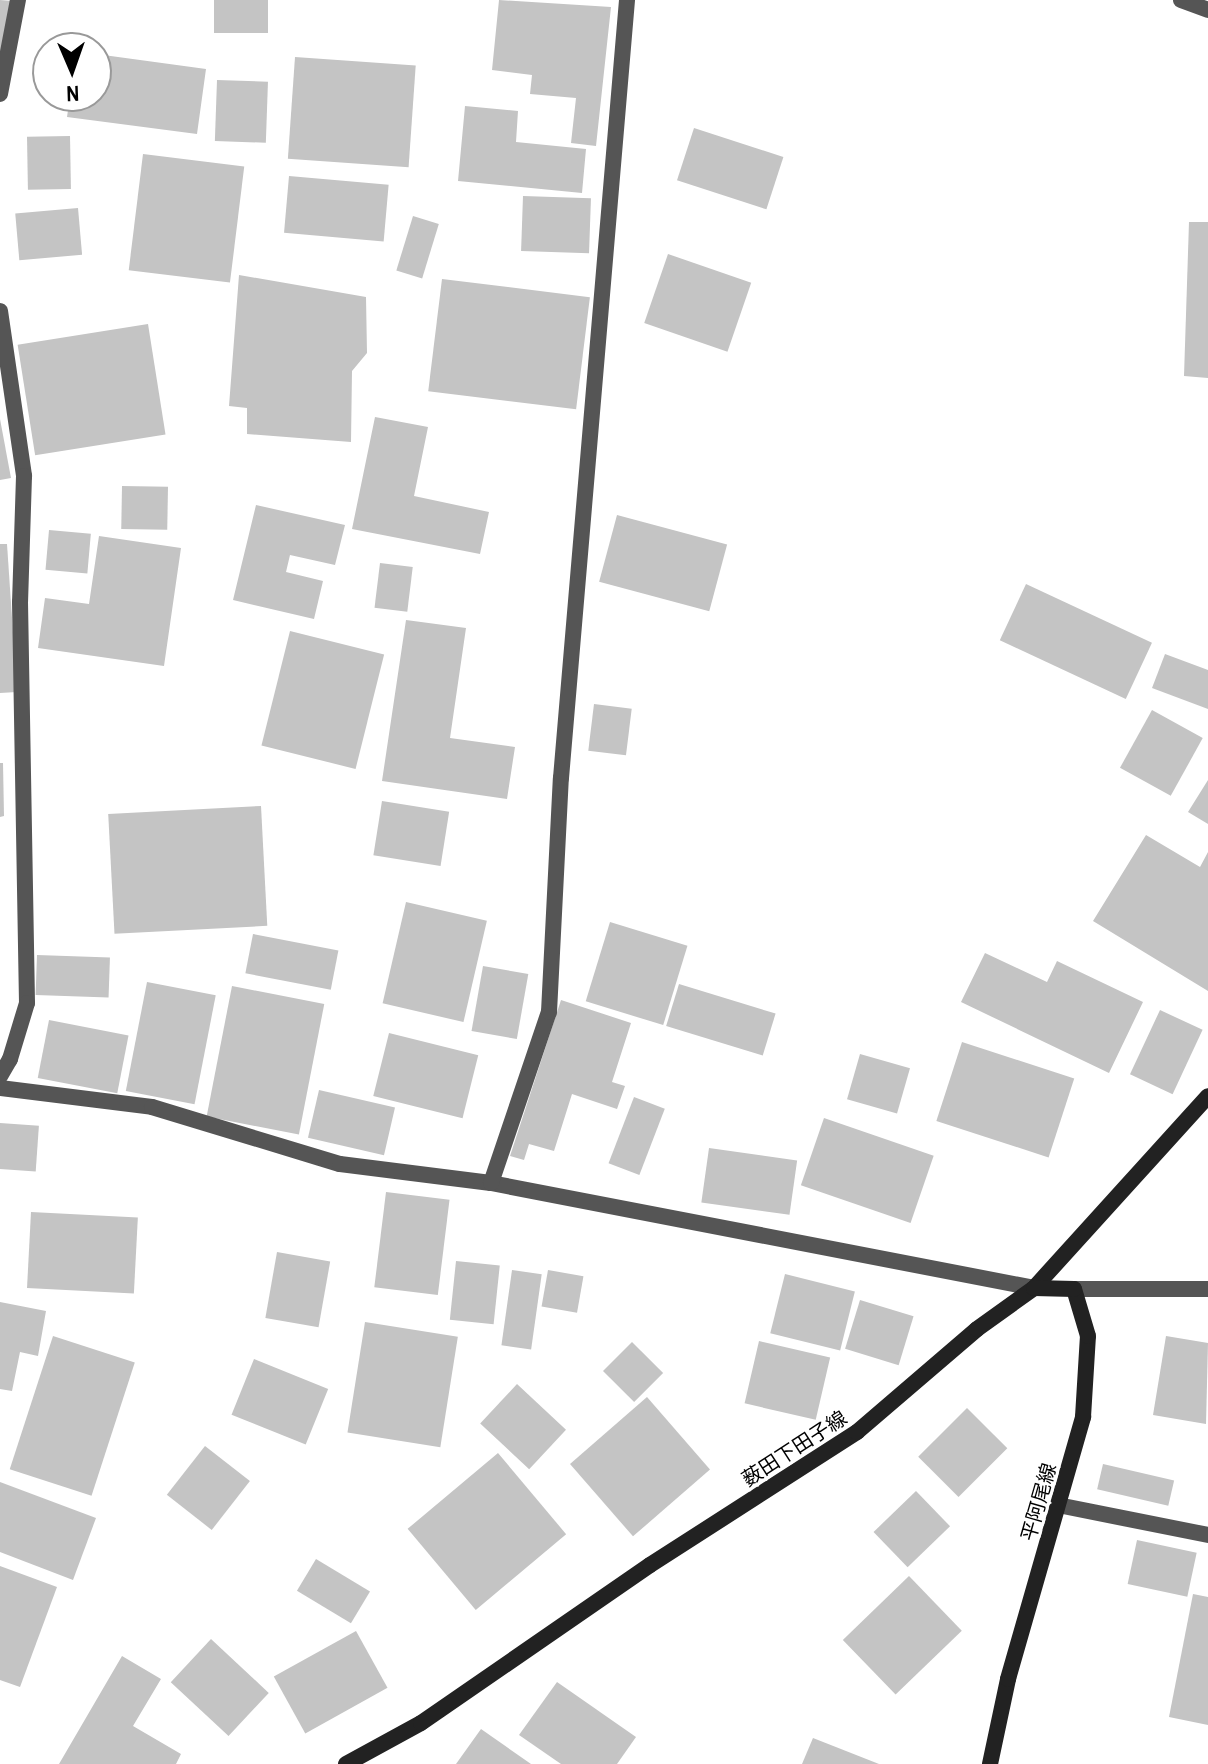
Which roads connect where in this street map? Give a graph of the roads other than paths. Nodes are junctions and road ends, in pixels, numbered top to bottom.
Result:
1 (18, 0) edge
2 (627, 0) edge
3 (1181, 0) edge
4 (1208, 10) edge
5 (0, 94) edge
6 (0, 311) edge
7 (0, 1076) edge
8 (0, 1088) edge
9 (1208, 1096) edge
10 (491, 1183) junction
11 (1034, 1288) junction
12 (1074, 1289) junction
13 (1208, 1289) edge
14 (1058, 1505) junction
15 (1208, 1535) edge
16 (346, 1764) edge
17 (990, 1764) edge

1 - 5 street
2 - 10 street
3 - 4 street
6 - 7 street
8 - 10 street
9 - 11 main road, 薮田下田子線
10 - 11 street
11 - 12 main road
11 - 16 main road, 薮田下田子線
12 - 13 street
12 - 14 main road, 平阿尾線
14 - 15 street
14 - 17 main road, 平阿尾線

